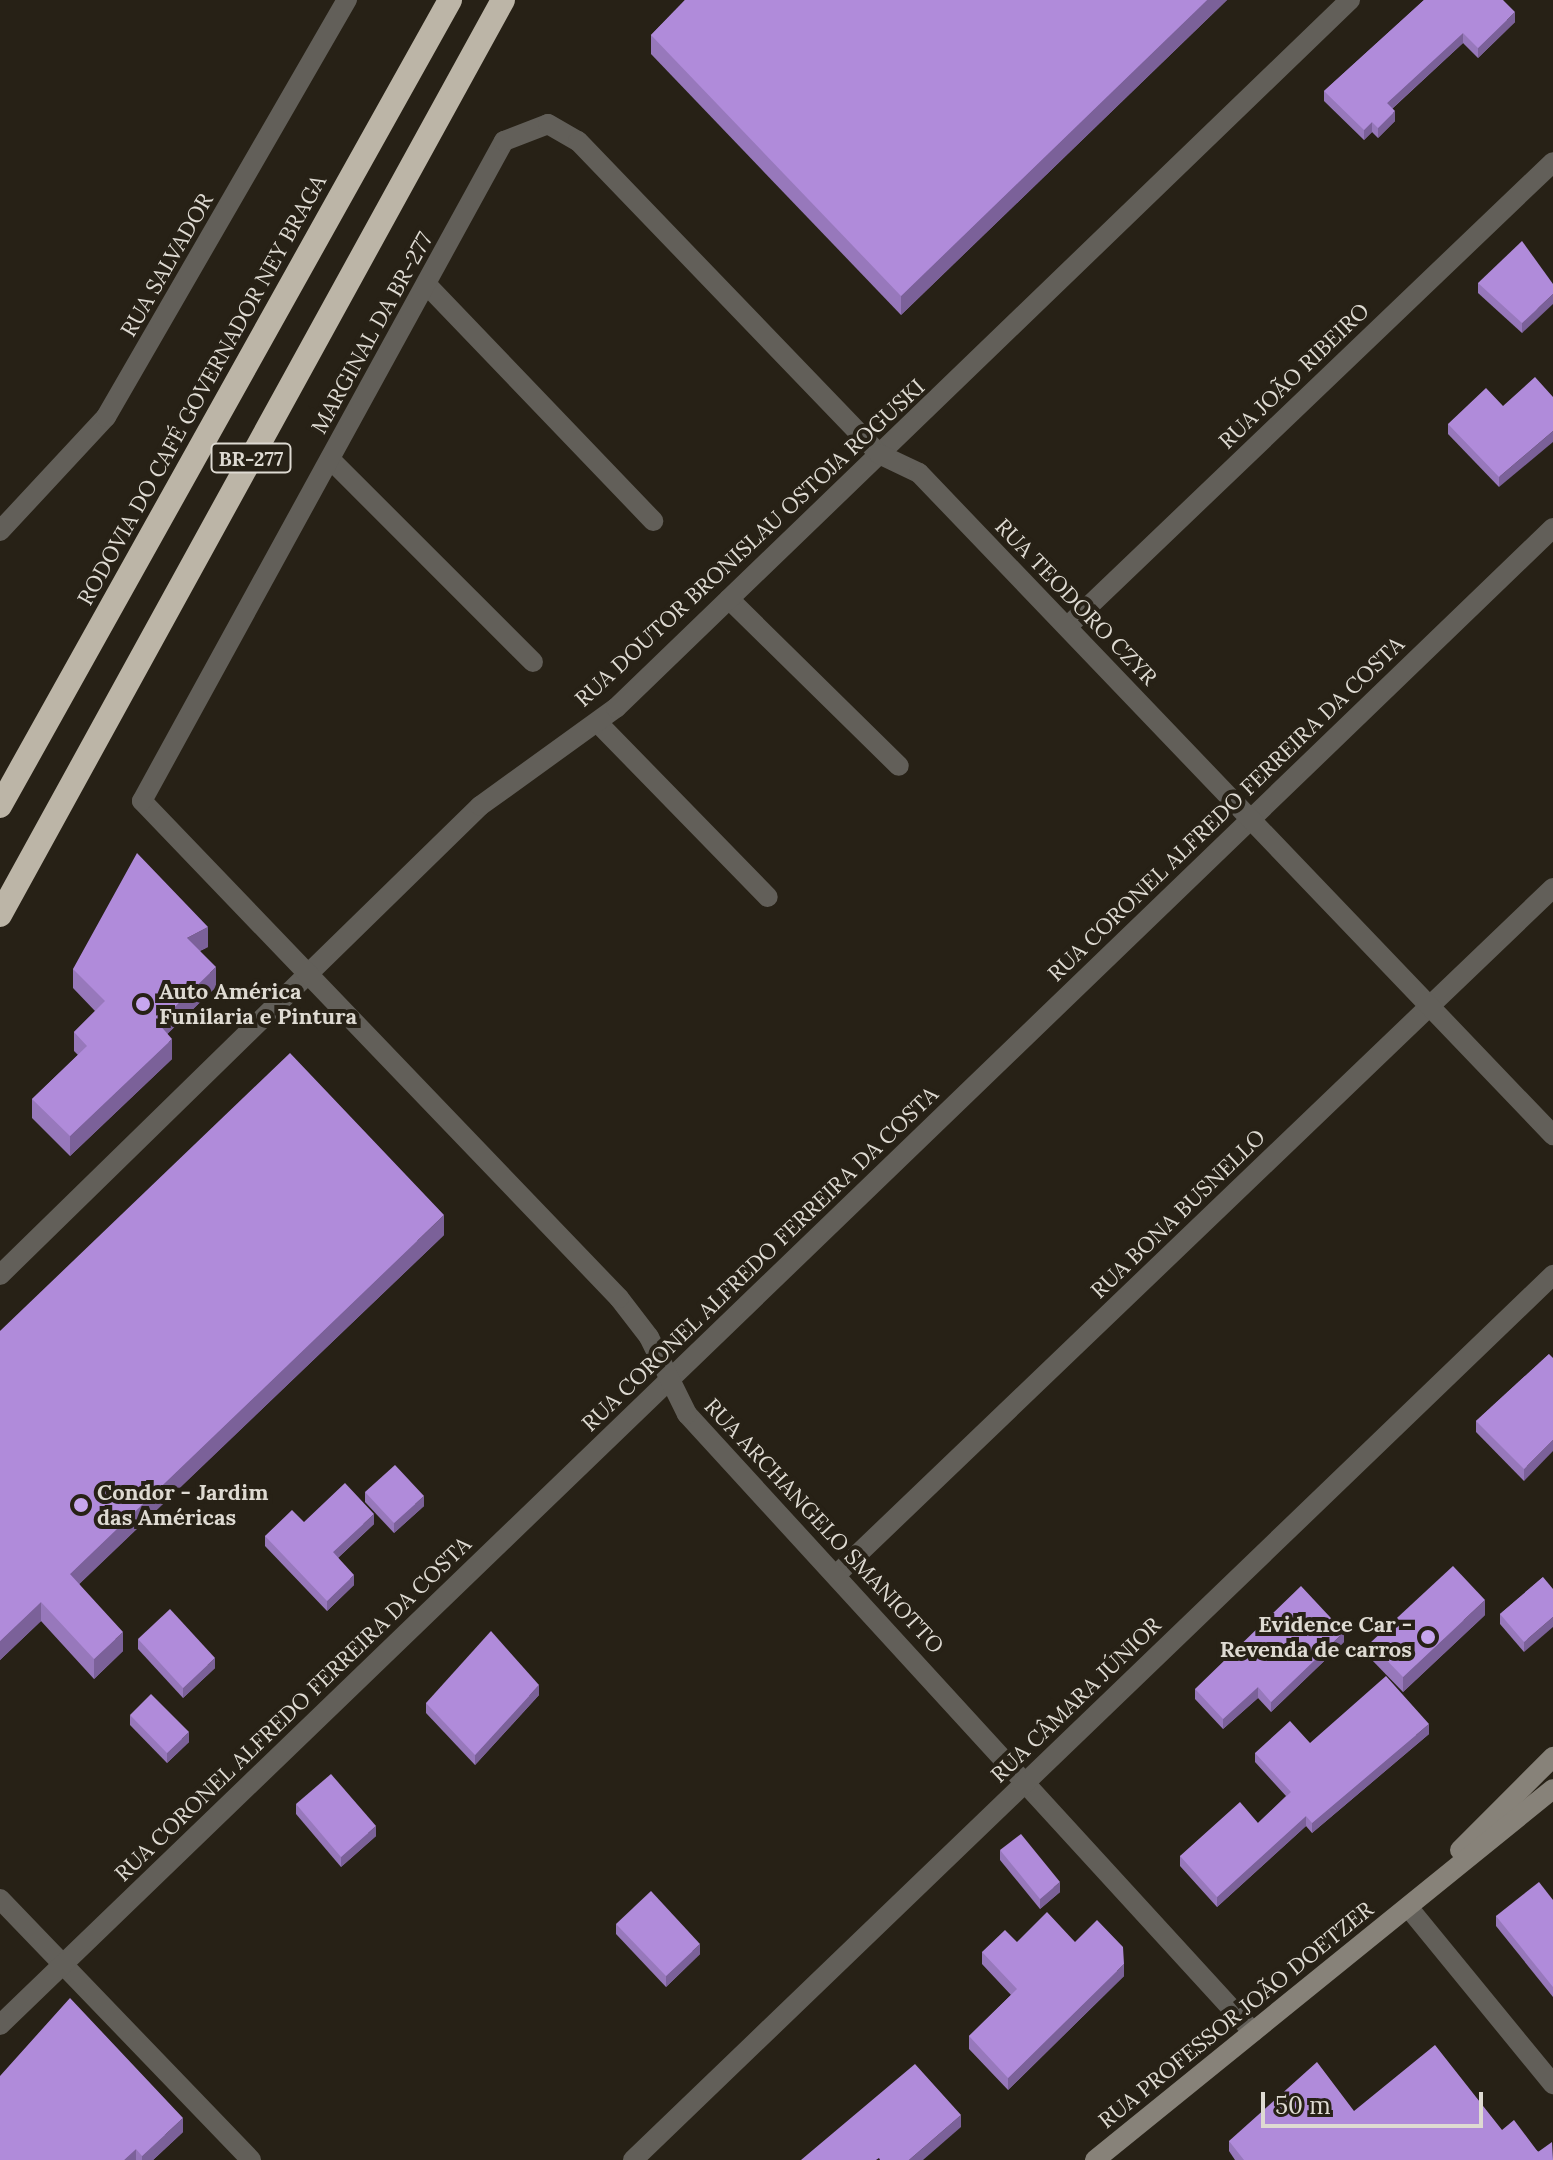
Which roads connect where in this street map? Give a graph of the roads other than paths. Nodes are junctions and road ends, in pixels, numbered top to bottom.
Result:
1 (347, 0) edge
2 (450, 0) edge
3 (503, 0) edge
4 (1350, 0) edge
5 (548, 124) joint
6 (1553, 162) edge
7 (427, 285) junction
8 (879, 454) junction
9 (330, 459) junction
10 (653, 521) dead end
11 (1553, 528) edge
12 (0, 531) edge
13 (729, 599) junction
14 (1068, 626) junction
15 (533, 662) dead end
16 (598, 723) junction
17 (899, 766) dead end
18 (142, 801) joint
19 (0, 806) edge
20 (1251, 819) junction
21 (1553, 888) edge
22 (768, 897) dead end
23 (0, 915) edge
24 (310, 972) junction
25 (1430, 1006) junction
26 (1553, 1135) edge
27 (0, 1275) edge
28 (1553, 1275) edge
29 (672, 1377) junction
30 (836, 1575) junction
31 (1553, 1757) edge
32 (1025, 1783) junction
33 (1553, 1789) edge
34 (0, 1899) edge
35 (1408, 1907) junction
36 (63, 1964) junction
37 (0, 2025) edge
38 (1253, 2032) junction
39 (1553, 2084) edge
40 (251, 2160) edge
41 (633, 2160) edge
42 (1095, 2160) edge

1 - 12 street, RUA SALVADOR
2 - 19 highway, RODOVIA DO CAFÉ GOVERNADOR NEY BRAGA / BR-277
3 - 23 highway, BR-277
4 - 8 street, RUA DOUTOR BRONISLAU OSTOJA ROGUSKI
5 - 7 street, MARGINAL DA BR-277
5 - 8 street, RUA TEODORO CZYR
6 - 14 street, RUA JOÃO RIBEIRO
7 - 9 street, MARGINAL DA BR-277
7 - 10 street
8 - 13 street, RUA DOUTOR BRONISLAU OSTOJA ROGUSKI
8 - 14 street, RUA TEODORO CZYR
9 - 15 street
9 - 18 street, MARGINAL DA BR-277
11 - 20 street, RUA CORONEL ALFREDO FERREIRA DA COSTA
13 - 16 street, RUA DOUTOR BRONISLAU OSTOJA ROGUSKI
13 - 17 street
14 - 20 street, RUA TEODORO CZYR
16 - 22 street
16 - 24 street, RUA DOUTOR BRONISLAU OSTOJA ROGUSKI
18 - 24 street, RUA ARCHANGELO SMANIOTTO
20 - 25 street, RUA TEODORO CZYR
20 - 29 street, RUA CORONEL ALFREDO FERREIRA DA COSTA
21 - 25 street, RUA BONA BUSNELLO
24 - 27 street, RUA DOUTOR BRONISLAU OSTOJA ROGUSKI
24 - 29 street, RUA ARCHANGELO SMANIOTTO
25 - 26 street, RUA TEODORO CZYR
25 - 30 street, RUA BONA BUSNELLO
28 - 32 street, RUA CÂMARA JÚNIOR
29 - 30 street, RUA ARCHANGELO SMANIOTTO
29 - 36 street, RUA CORONEL ALFREDO FERREIRA DA COSTA
30 - 32 street, RUA ARCHANGELO SMANIOTTO
31 - 35 main road, RUA PROFESSOR JOÃO DOETZER
32 - 38 street, RUA ARCHANGELO SMANIOTTO
32 - 41 street, RUA CÂMARA JÚNIOR
33 - 35 main road, RUA PROFESSOR JOÃO DOETZER
34 - 36 street
35 - 38 main road, RUA PROFESSOR JOÃO DOETZER
35 - 39 street
36 - 37 street, RUA CORONEL ALFREDO FERREIRA DA COSTA
36 - 40 street
38 - 42 main road, RUA PROFESSOR JOÃO DOETZER

